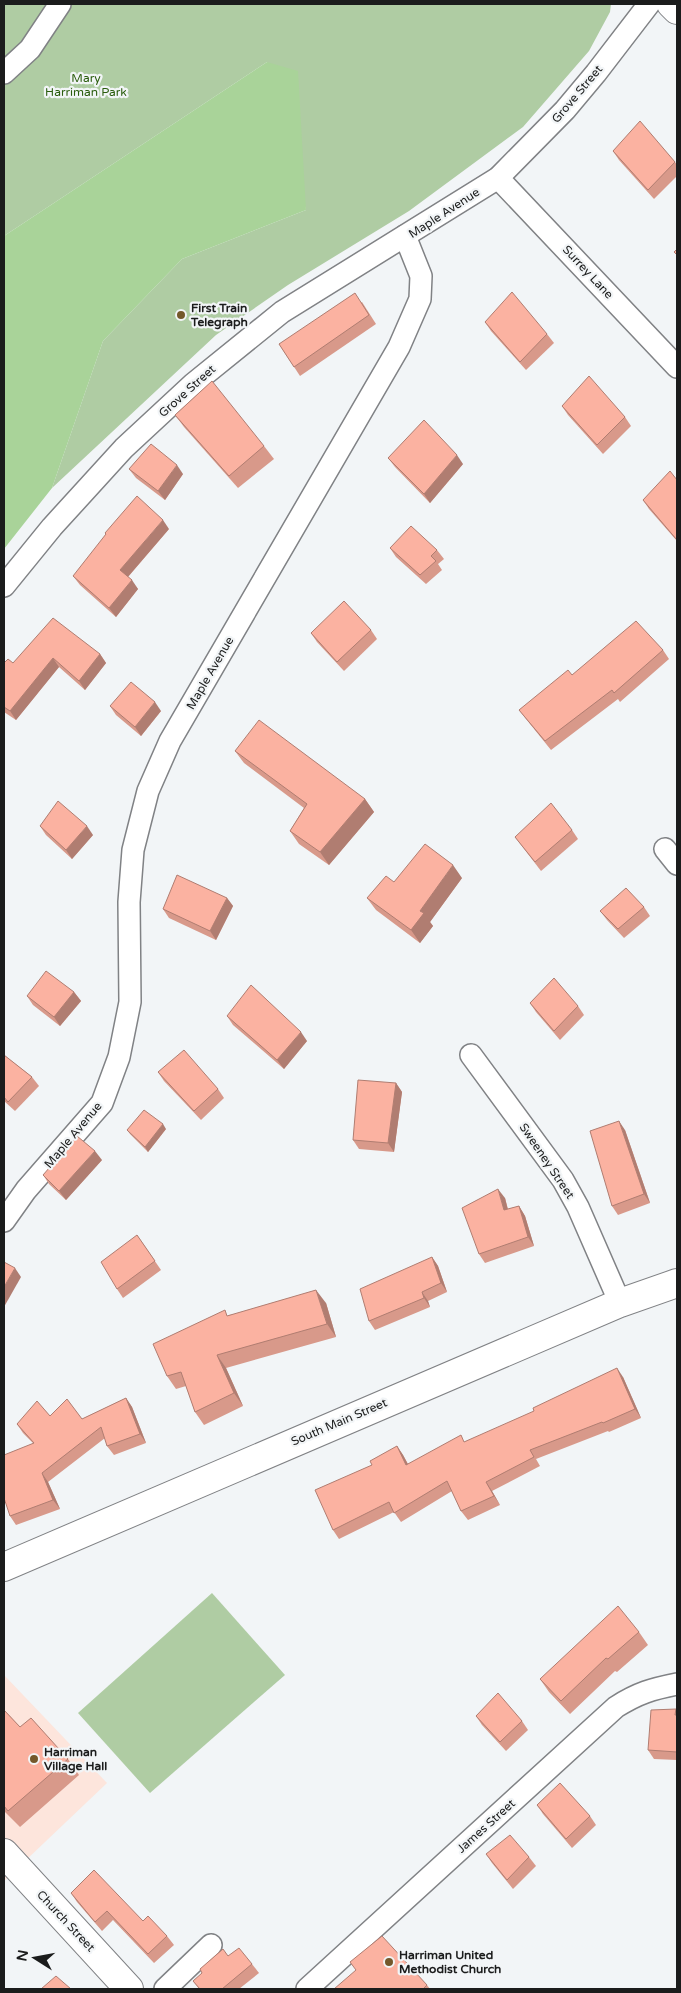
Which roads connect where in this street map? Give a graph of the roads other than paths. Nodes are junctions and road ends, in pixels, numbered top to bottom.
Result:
1 (60, 4) edge
2 (649, 4) edge
3 (671, 4) edge
4 (677, 10) edge
5 (4, 73) edge
6 (498, 178) junction
7 (405, 236) junction
8 (677, 367) edge
9 (4, 586) edge
10 (471, 1054) dead end
11 (4, 1221) edge
12 (677, 1283) edge
13 (620, 1303) junction
14 (4, 1567) edge
15 (677, 1684) edge
16 (4, 1852) edge
17 (211, 1945) dead end
18 (129, 1989) edge
19 (165, 1989) edge
20 (307, 1989) edge

1 - 5 street
2 - 6 street, Grove Street
3 - 4 street
6 - 7 street, Maple Avenue
6 - 8 street, Surrey Lane
7 - 9 street, Grove Street
7 - 11 street, Maple Avenue
10 - 13 street, Sweeney Street
12 - 13 street, South Main Street
13 - 14 street, South Main Street
15 - 20 street, James Street
16 - 18 street, Church Street
17 - 19 street

